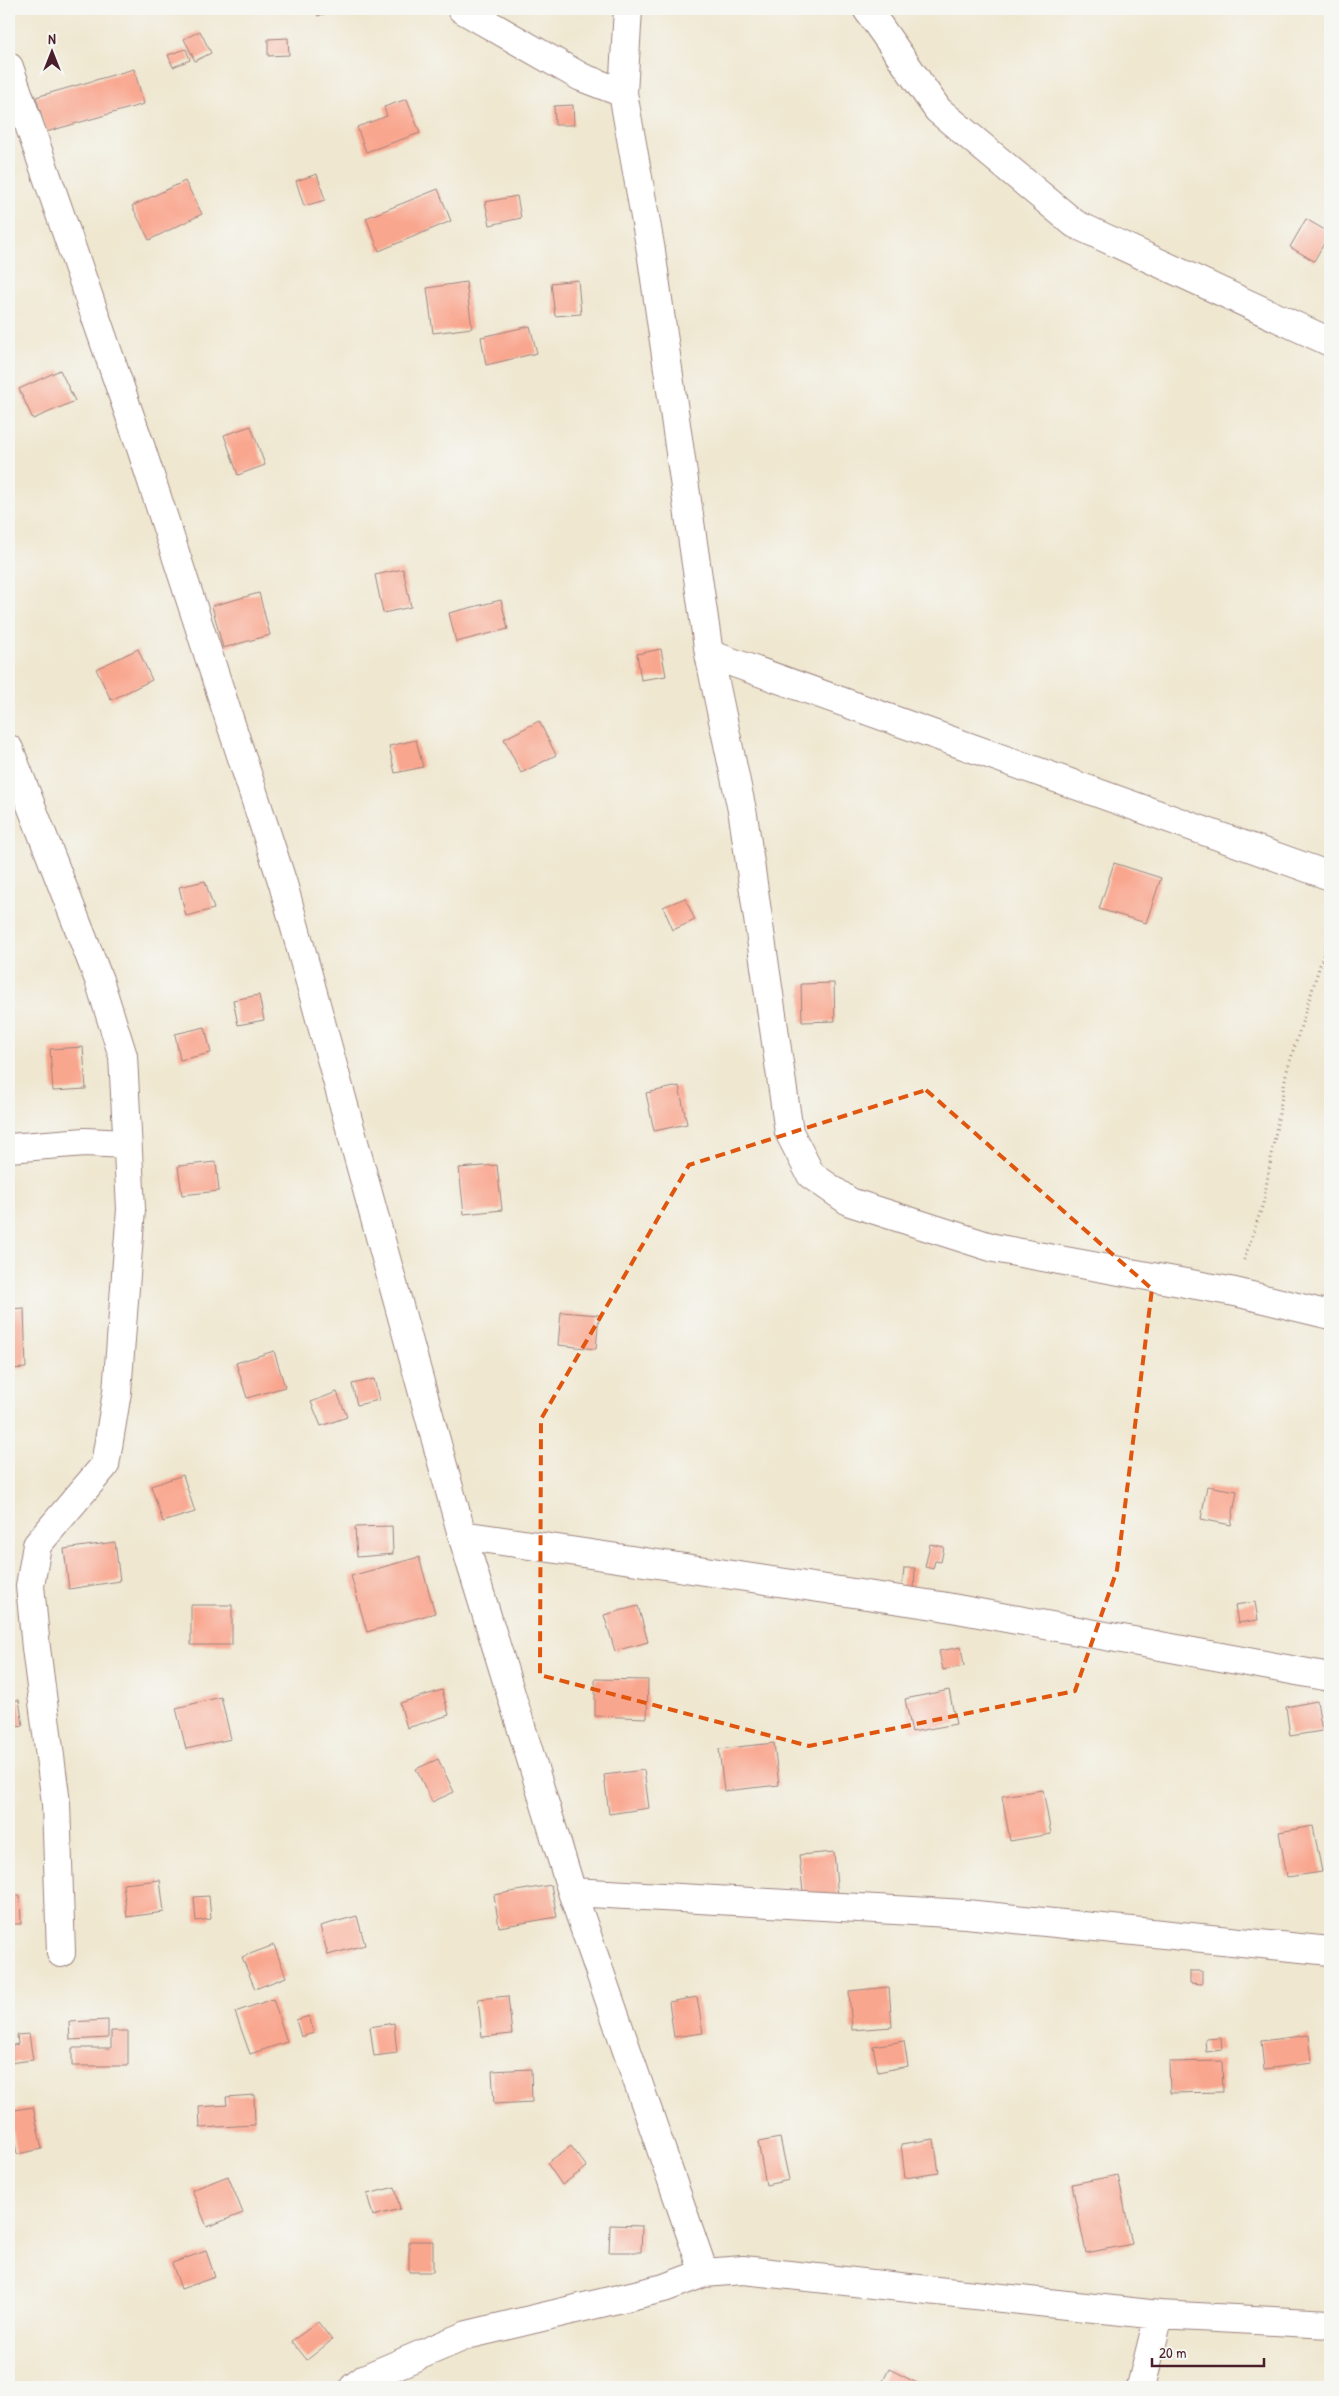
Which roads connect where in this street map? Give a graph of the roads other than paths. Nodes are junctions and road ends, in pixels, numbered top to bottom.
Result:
1 (462, 9) edge
2 (628, 9) edge
3 (867, 9) edge
4 (9, 67) edge
5 (623, 92) junction
6 (1330, 342) edge
7 (709, 654) junction
8 (9, 749) edge
9 (1330, 876) edge
10 (126, 1144) junction
11 (9, 1148) edge
12 (1330, 1314) edge
13 (462, 1535) junction
14 (1330, 1678) edge
15 (572, 1892) junction
16 (1330, 1951) edge
17 (61, 1953) dead end
18 (704, 2273) junction
19 (1160, 2316) junction
20 (1330, 2324) edge
21 (354, 2387) edge
22 (1141, 2387) edge

1 - 5 street
2 - 5 street
3 - 6 street
4 - 13 street
5 - 7 street
7 - 9 street
7 - 12 street
8 - 10 street
10 - 11 street
10 - 17 street
13 - 14 street
13 - 15 street
15 - 16 street
15 - 18 street
18 - 19 street
18 - 21 street
19 - 20 street
19 - 22 street

